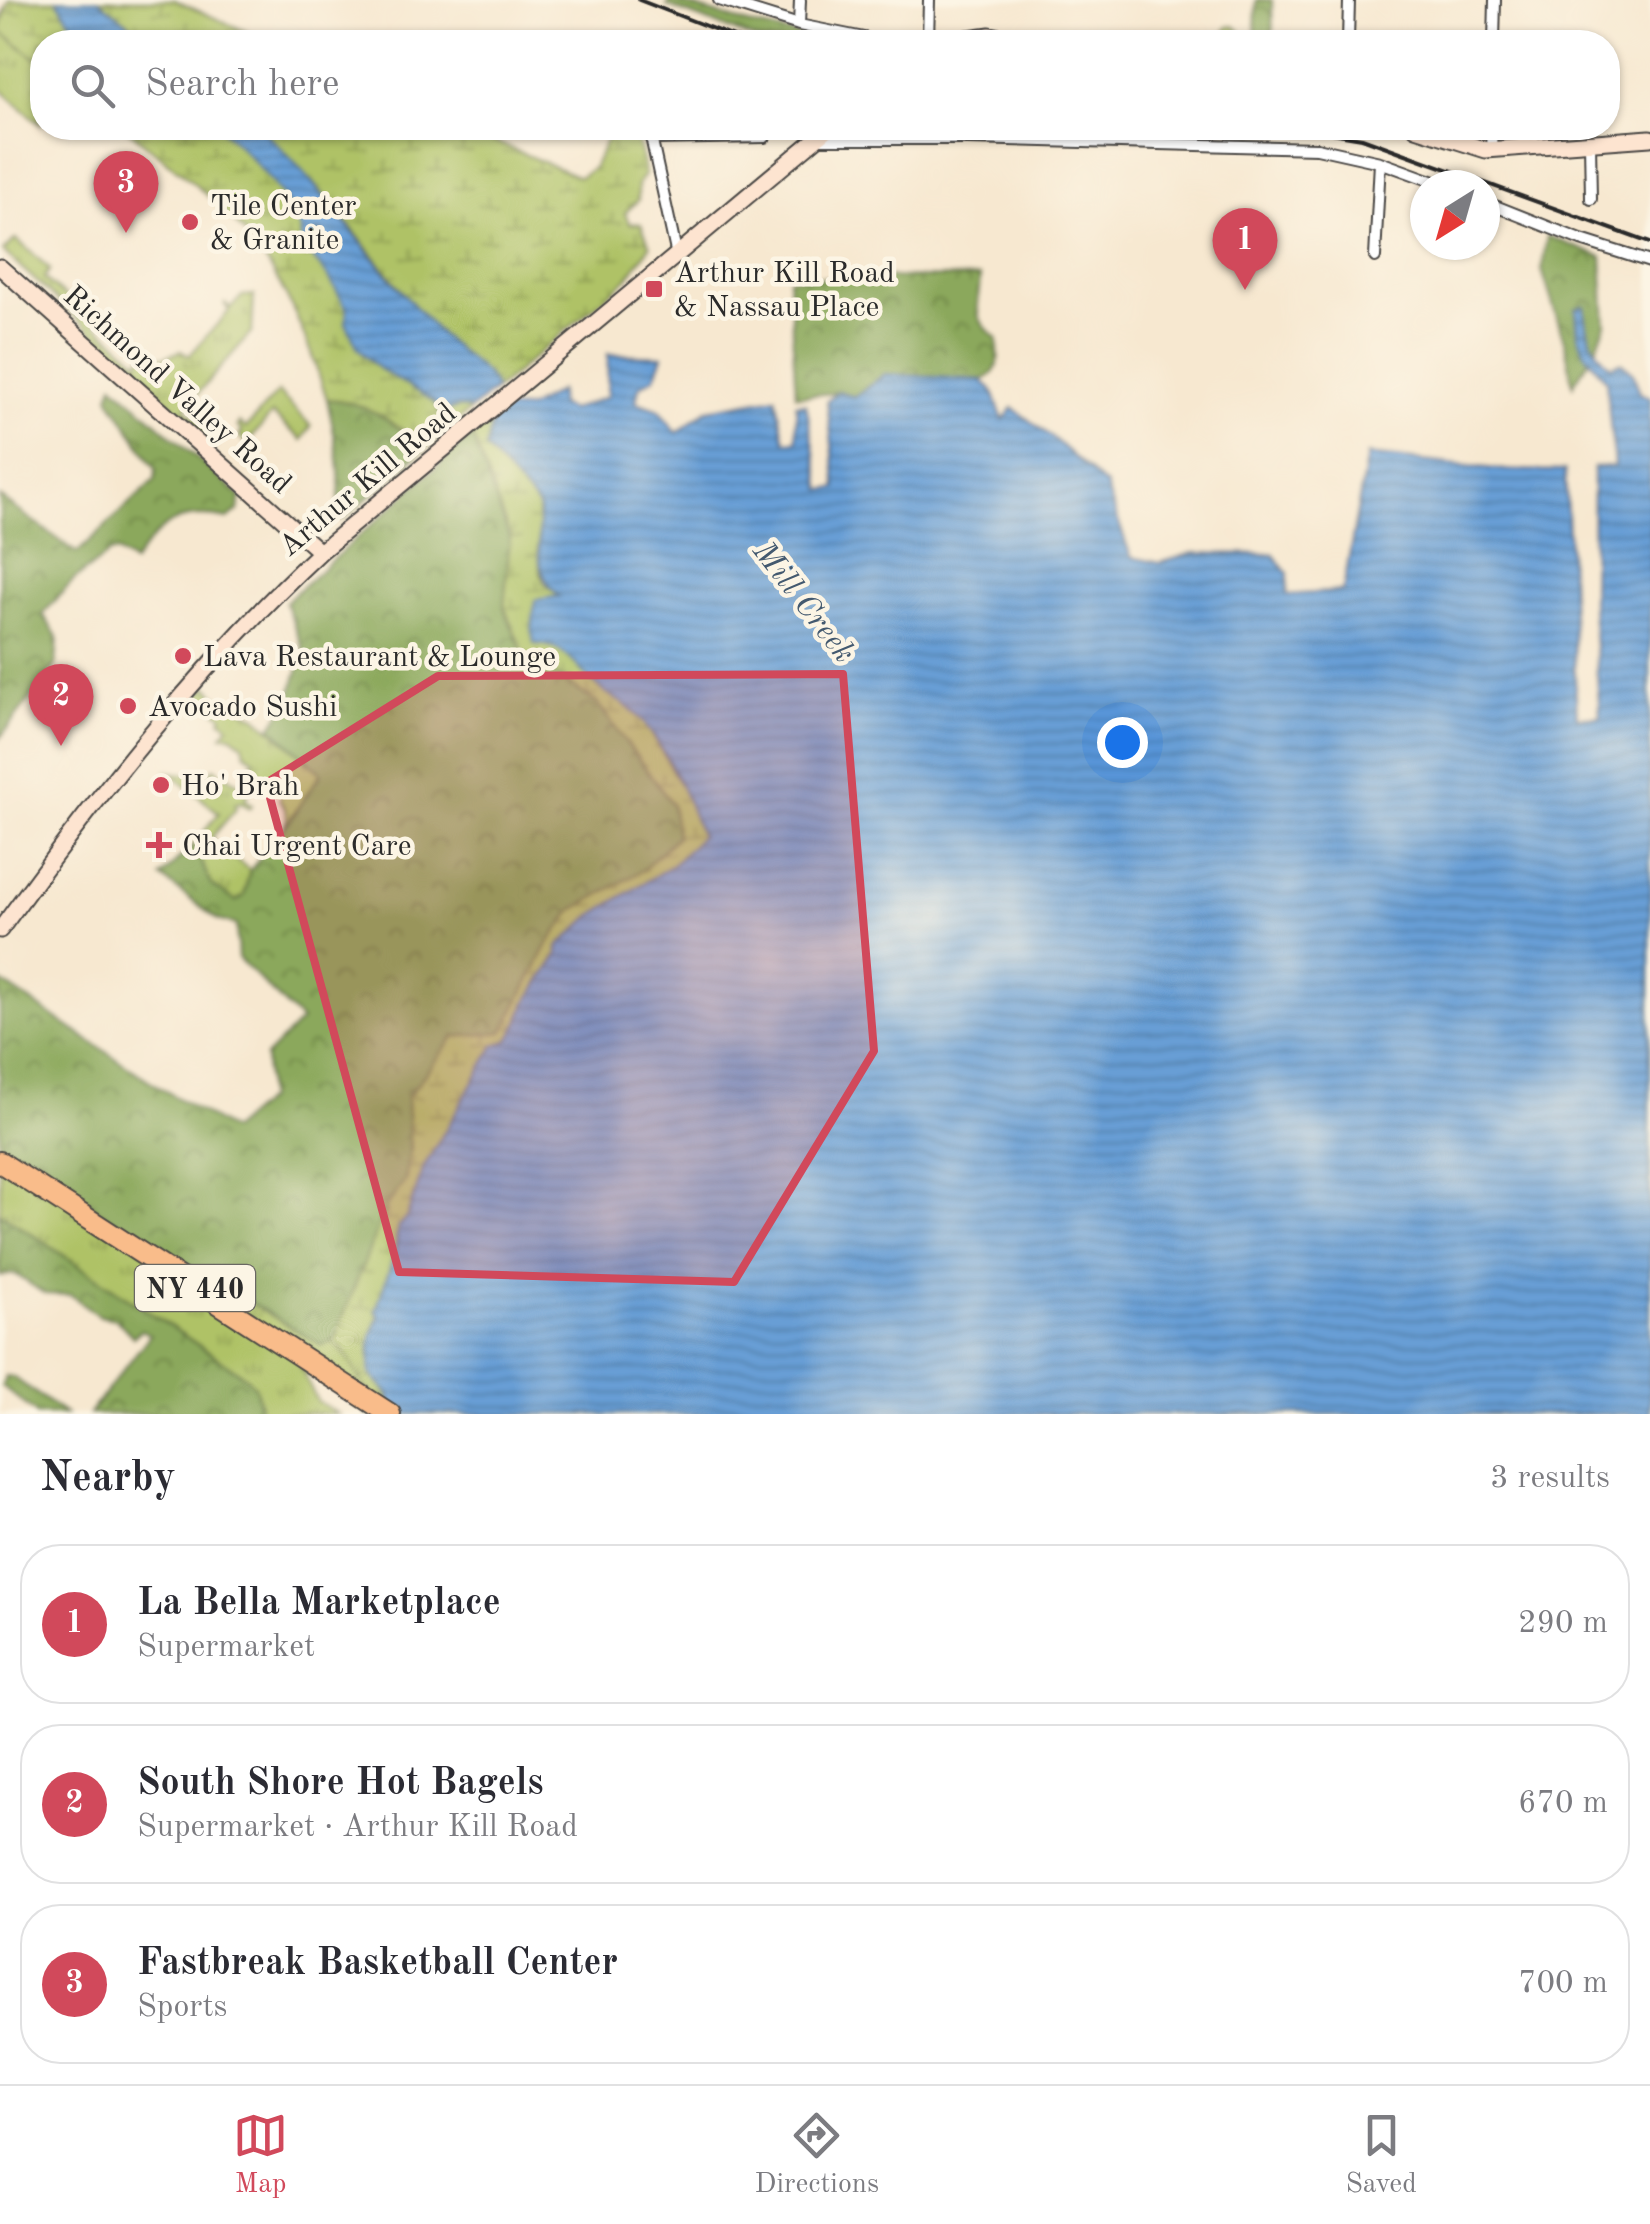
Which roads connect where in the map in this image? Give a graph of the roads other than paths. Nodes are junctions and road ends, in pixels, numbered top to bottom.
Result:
1 (719, 0) edge
2 (800, 0) edge
3 (928, 0) edge
4 (1348, 0) edge
5 (1495, 0) edge
6 (799, 25) junction
7 (823, 30) edge
8 (928, 30) edge
9 (1348, 30) edge
10 (1494, 30) edge
11 (1650, 138) edge
12 (652, 140) edge
13 (814, 140) edge
14 (1074, 140) edge
15 (1449, 140) edge
16 (1491, 140) edge
17 (1590, 142) junction
18 (1491, 149) junction
19 (1380, 162) junction
20 (1410, 173) edge
21 (1591, 199) dead end
22 (1500, 208) edge
23 (677, 256) junction
24 (1375, 257) dead end
25 (1650, 262) edge
26 (0, 267) edge
27 (320, 552) junction
28 (0, 930) edge
29 (0, 1162) edge
30 (0, 1178) edge
31 (366, 1414) edge
32 (390, 1414) edge

1 - 6 street
2 - 6 street
3 - 8 street
4 - 9 street
5 - 10 street
6 - 7 street
11 - 17 street
12 - 23 street
13 - 23 street, Arthur Kill Road
14 - 19 street
15 - 18 street
16 - 18 street
17 - 18 street
17 - 21 street
19 - 20 street
19 - 24 street
22 - 25 street
23 - 27 street, Arthur Kill Road
26 - 27 street, Richmond Valley Road
27 - 28 street, Arthur Kill Road
29 - 32 highway, NY 440
30 - 31 highway, NY 440

